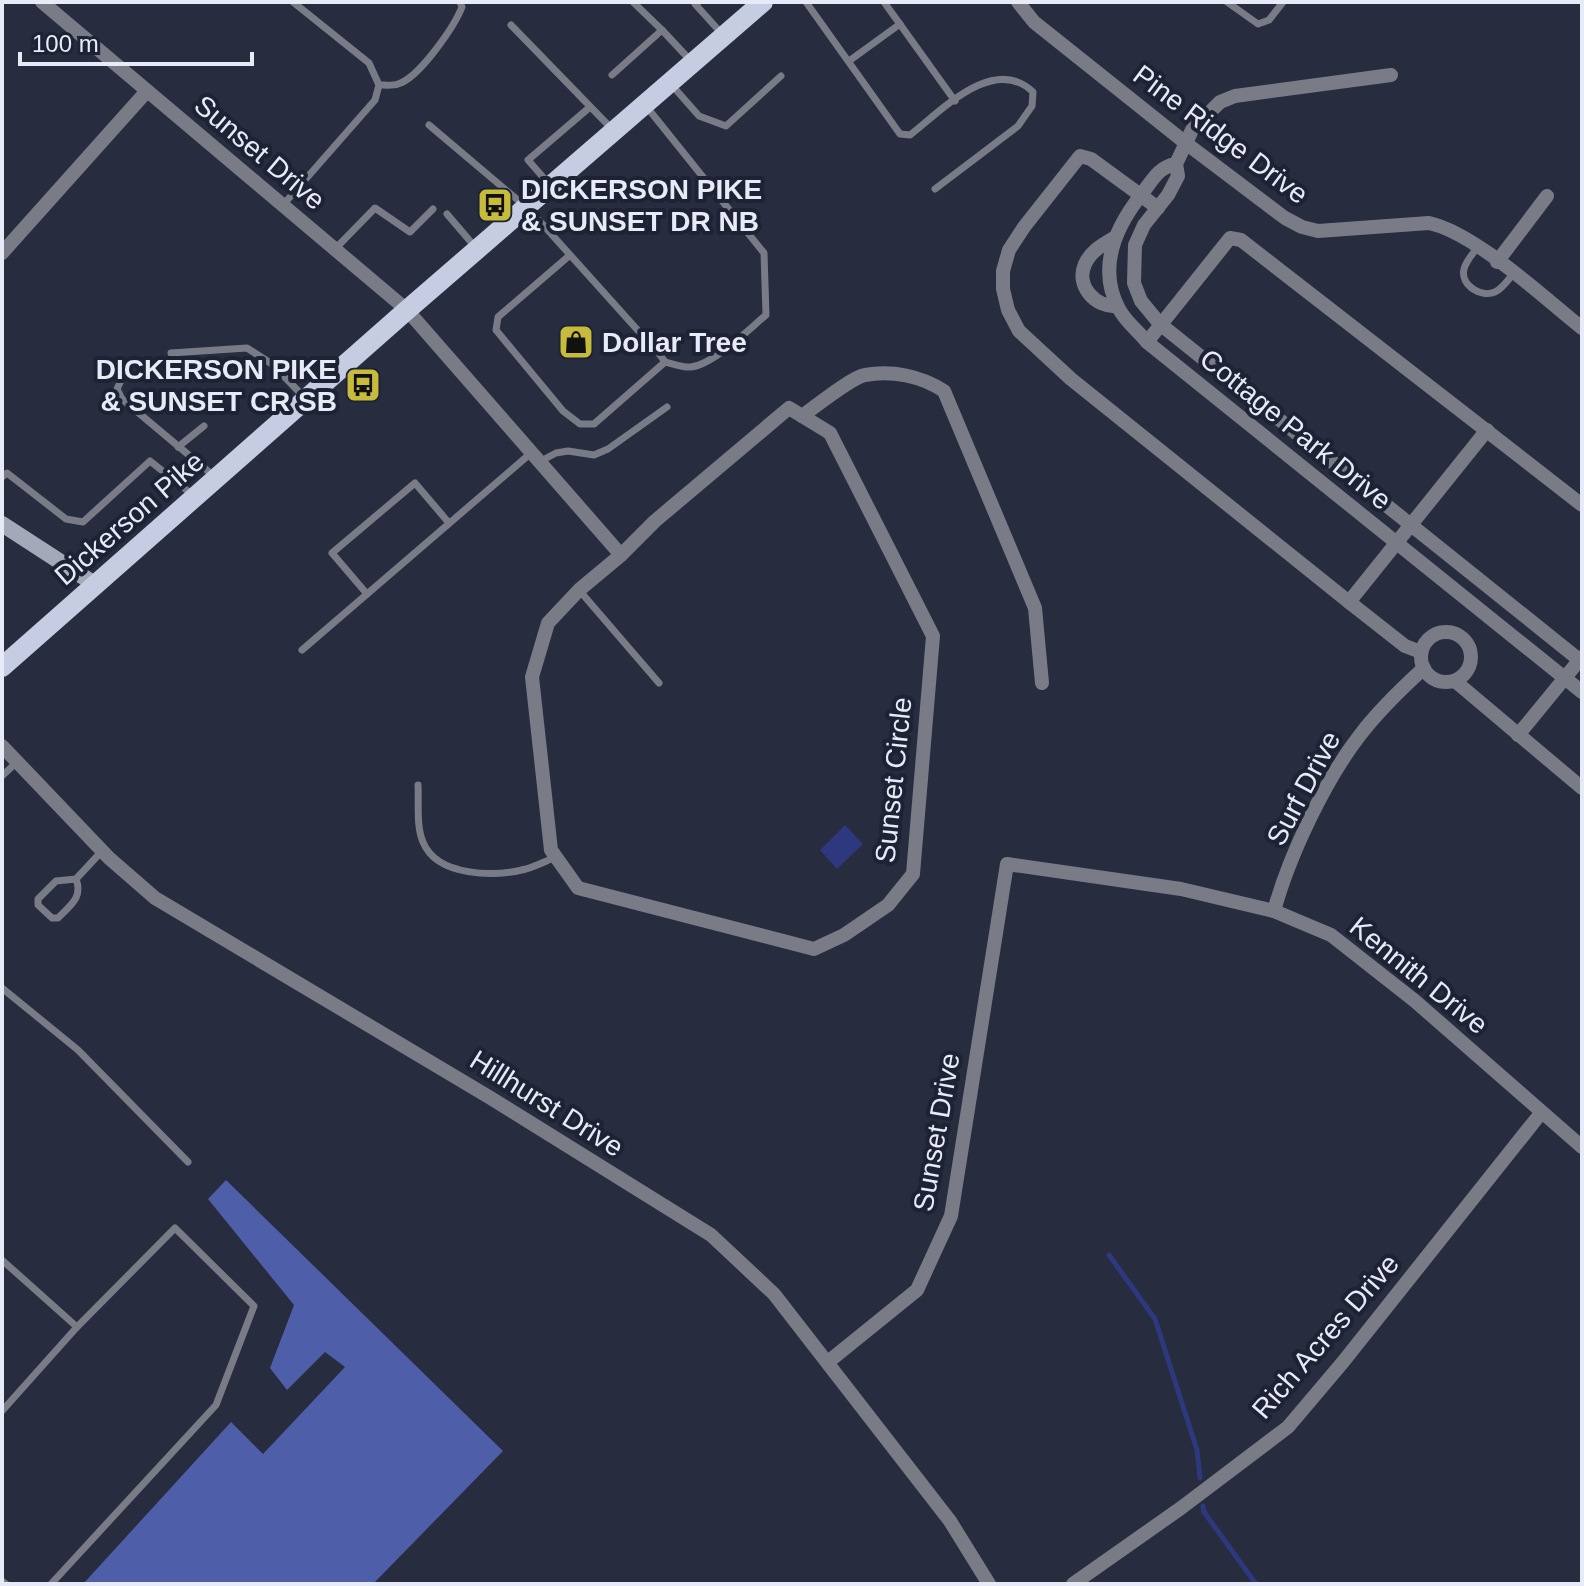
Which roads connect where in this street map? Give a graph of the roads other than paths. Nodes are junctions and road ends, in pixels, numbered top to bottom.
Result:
1 (42, 2) edge
2 (293, 2) edge
3 (460, 2) edge
4 (633, 2) edge
5 (698, 2) edge
6 (806, 2) edge
7 (884, 2) edge
8 (1018, 2) edge
9 (1227, 2) edge
10 (1283, 2) edge
11 (759, 3) edge
12 (900, 24) junction
13 (511, 25) dead end
14 (662, 30) junction
15 (724, 36) junction
16 (849, 61) junction
17 (693, 63) junction
18 (612, 75) dead end
19 (1391, 75) dead end
20 (781, 76) dead end
21 (670, 83) junction
22 (379, 85) junction
23 (147, 91) junction
24 (955, 101) junction
25 (645, 104) junction
26 (590, 107) junction
27 (429, 125) dead end
28 (614, 131) junction
29 (1187, 144) junction
30 (1176, 164) junction
31 (551, 185) junction
32 (935, 189) dead end
33 (1141, 195) junction
34 (1547, 196) dead end
35 (283, 205) junction
36 (526, 207) junction
37 (1158, 208) junction
38 (433, 209) dead end
39 (447, 214) dead end
40 (1114, 238) junction
41 (1478, 247) junction
42 (335, 249) junction
43 (477, 249) junction
44 (2, 253) edge
45 (570, 255) junction
46 (1497, 262) junction
47 (1513, 274) junction
48 (1117, 306) junction
49 (407, 310) junction
50 (1160, 324) junction
51 (1582, 328) edge
52 (1147, 342) junction
53 (171, 353) dead end
54 (665, 362) junction
55 (123, 376) dead end
56 (306, 399) junction
57 (667, 407) dead end
58 (802, 416) junction
59 (204, 426) dead end
60 (1487, 430) junction
61 (178, 447) junction
62 (535, 457) junction
63 (2, 477) edge
64 (217, 478) junction
65 (195, 497) junction
66 (1582, 505) edge
67 (449, 523) junction
68 (2, 524) edge
69 (1410, 525) junction
70 (1396, 543) junction
71 (621, 555) junction
72 (96, 585) junction
73 (579, 590) junction
74 (367, 594) junction
75 (1349, 602) junction
76 (302, 650) dead end
77 (1421, 652) junction
78 (1581, 660) edge
79 (2, 667) edge
80 (1424, 668) junction
81 (1565, 678) junction
82 (1455, 681) junction
83 (659, 683) dead end
84 (1042, 683) dead end
85 (1582, 692) edge
86 (1518, 735) junction
87 (2, 746) edge
88 (17, 762) junction
89 (2, 776) edge
90 (418, 785) dead end
91 (1582, 788) edge
92 (102, 851) junction
93 (556, 857) junction
94 (1007, 864) joint
95 (76, 879) junction
96 (1274, 911) junction
97 (2, 988) edge
98 (1541, 1113) junction
99 (1582, 1147) edge
100 (188, 1162) dead end
101 (2, 1260) edge
102 (77, 1327) junction
103 (828, 1362) junction
104 (2, 1411) edge
105 (51, 1584) edge
106 (989, 1584) edge
107 (1073, 1584) edge

1 - 23 street, Sunset Drive
2 - 22 lane
3 - 22 lane
4 - 14 lane
5 - 15 lane
6 - 16 lane
7 - 12 lane
8 - 29 street, Pine Ridge Drive
9 - 10 lane
11 - 15 main road, Dickerson Pike
12 - 16 lane
12 - 24 lane
13 - 26 lane
14 - 17 lane
14 - 18 lane
15 - 17 main road, Dickerson Pike
16 - 24 lane
17 - 21 main road, Dickerson Pike
19 - 29 street, Cottage Park Drive
20 - 21 lane
21 - 25 main road, Dickerson Pike
22 - 35 lane
23 - 35 street, Sunset Drive
23 - 44 street
24 - 32 lane
25 - 28 main road, Dickerson Pike
25 - 54 lane
26 - 28 lane
26 - 31 lane
27 - 36 lane
28 - 31 main road, Dickerson Pike
29 - 30 street, Cottage Park Drive
29 - 41 street, Pine Ridge Drive
30 - 33 street, Cottage Park Drive
30 - 37 street, Cottage Park Drive
31 - 36 main road, Dickerson Pike
33 - 37 street
33 - 40 street, Cottage Park Drive
33 - 75 street
34 - 46 street
35 - 42 street, Sunset Drive
36 - 43 main road, Dickerson Pike
36 - 45 lane
37 - 50 street, Cottage Park Drive
38 - 42 lane
39 - 43 lane
40 - 48 street, Cottage Park Drive
40 - 48 street
41 - 46 street, Pine Ridge Drive
41 - 47 lane
42 - 49 street, Sunset Drive
43 - 49 main road, Dickerson Pike
45 - 54 lane
45 - 54 lane
46 - 47 street, Pine Ridge Drive
47 - 51 street, Pine Ridge Drive
48 - 52 street, Cottage Park Drive
49 - 56 main road, Dickerson Pike
49 - 62 street
50 - 52 street
50 - 60 street
50 - 69 street, Cottage Park Drive
52 - 70 street, Cottage Park Drive
53 - 56 lane
55 - 61 lane
56 - 64 main road, Dickerson Pike
57 - 62 lane
58 - 71 street, Sunset Circle
58 - 84 street
58 - 93 street, Sunset Circle
59 - 61 lane
60 - 66 street
60 - 69 street
61 - 64 lane
62 - 67 lane
62 - 71 street
63 - 65 lane
64 - 65 main road, Dickerson Pike
65 - 72 main road, Dickerson Pike
67 - 74 lane
67 - 74 lane
68 - 72 street
69 - 70 street
69 - 78 street, Cottage Park Drive
70 - 75 street
70 - 81 street, Cottage Park Drive
71 - 73 street, Sunset Circle
72 - 79 main road, Dickerson Pike
73 - 83 lane
73 - 93 street, Sunset Circle
74 - 76 lane
75 - 77 street
77 - 80 street
77 - 82 street
78 - 81 street
80 - 82 street
80 - 96 street, Surf Drive
81 - 85 street, Cottage Park Drive
81 - 86 street
82 - 86 street
86 - 91 street
87 - 88 street, Hillhurst Drive
88 - 89 lane
88 - 92 street, Hillhurst Drive
90 - 93 lane
92 - 95 lane
92 - 103 street, Hillhurst Drive
94 - 96 street, Kennith Drive
94 - 103 street, Sunset Drive
95 - 95 lane
96 - 98 street, Kennith Drive
97 - 100 lane
98 - 99 street, Kennith Drive
98 - 107 street, Rich Acres Drive
101 - 102 lane
102 - 104 lane
102 - 105 lane
103 - 106 street, Hillhurst Drive

